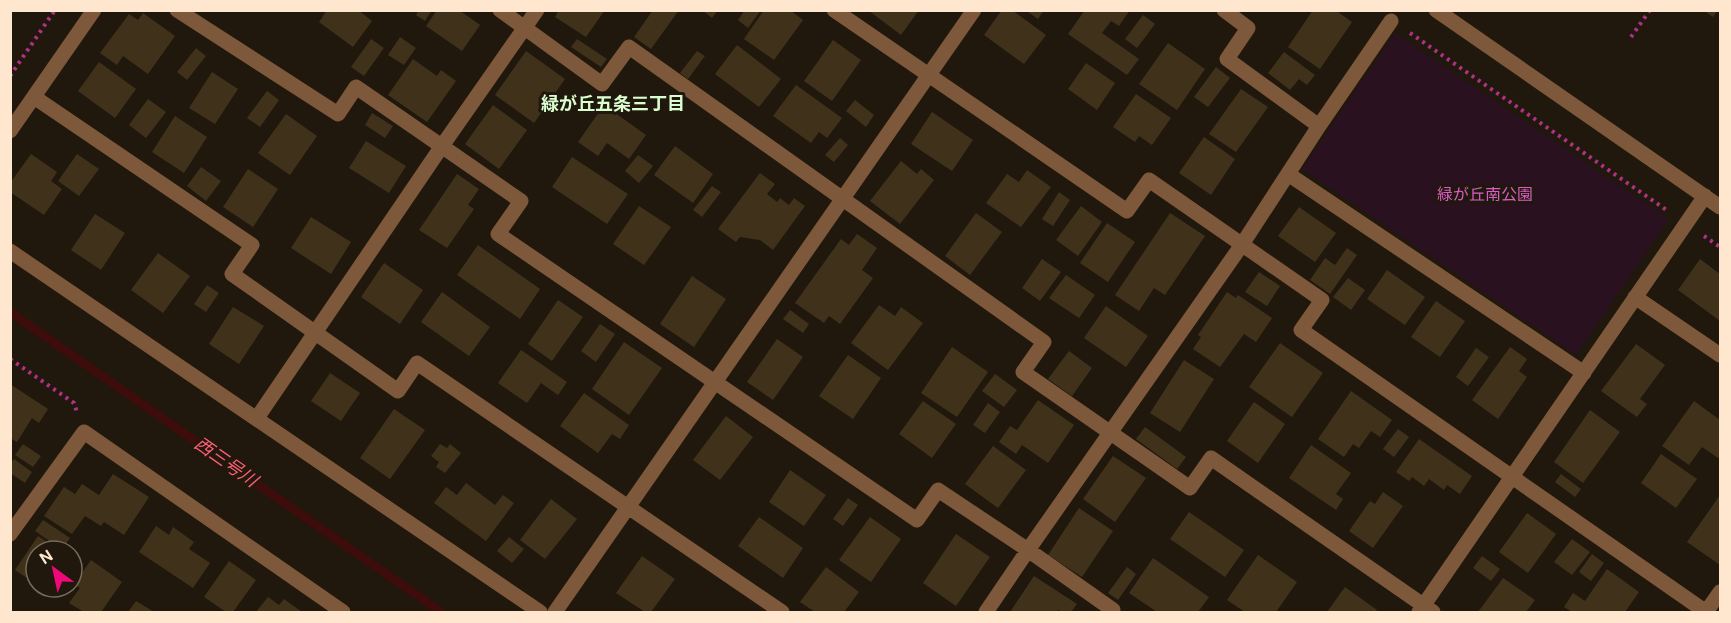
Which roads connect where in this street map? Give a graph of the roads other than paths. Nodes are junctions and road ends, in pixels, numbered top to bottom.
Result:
1 (94, 10) edge
2 (177, 10) edge
3 (500, 10) edge
4 (537, 10) edge
5 (834, 10) edge
6 (974, 10) edge
7 (1224, 10) edge
8 (1436, 10) edge
9 (1391, 21) road end
10 (525, 29) junction
11 (929, 75) junction
12 (34, 97) junction
13 (1320, 126) junction
14 (10, 131) edge
15 (442, 146) junction
16 (1288, 174) junction
17 (1705, 196) junction
18 (843, 199) junction
19 (1720, 207) edge
20 (1241, 246) junction
21 (10, 251) edge
22 (1635, 297) junction
23 (314, 334) junction
24 (1720, 355) edge
25 (1584, 373) junction
26 (716, 382) junction
27 (257, 418) junction
28 (1110, 432) junction
29 (1512, 477) junction
30 (629, 508) junction
31 (10, 534) edge
32 (1028, 550) junction
33 (1720, 592) edge
34 (1425, 610) edge
35 (1112, 611) edge
36 (343, 612) edge
37 (540, 612) edge
38 (555, 612) edge
39 (782, 612) edge
40 (986, 612) edge

1 - 12 street
2 - 15 street
3 - 10 street
4 - 10 street
5 - 11 street
6 - 11 street
7 - 13 street
8 - 17 street
9 - 13 street
10 - 15 street
10 - 18 street
11 - 18 street
11 - 20 street
12 - 14 street
12 - 23 street
13 - 16 street
15 - 23 street
15 - 26 street
16 - 20 street
16 - 25 street
17 - 19 street
17 - 22 street
18 - 26 street
18 - 28 street
20 - 28 street
20 - 29 street
21 - 27 street
22 - 24 street
22 - 25 street
23 - 27 street
23 - 30 street
25 - 29 street
26 - 30 street
26 - 32 street
27 - 37 street
28 - 32 street
28 - 34 street
29 - 33 street
29 - 34 street
30 - 38 street
30 - 39 street
31 - 36 street
32 - 35 street
32 - 40 street

